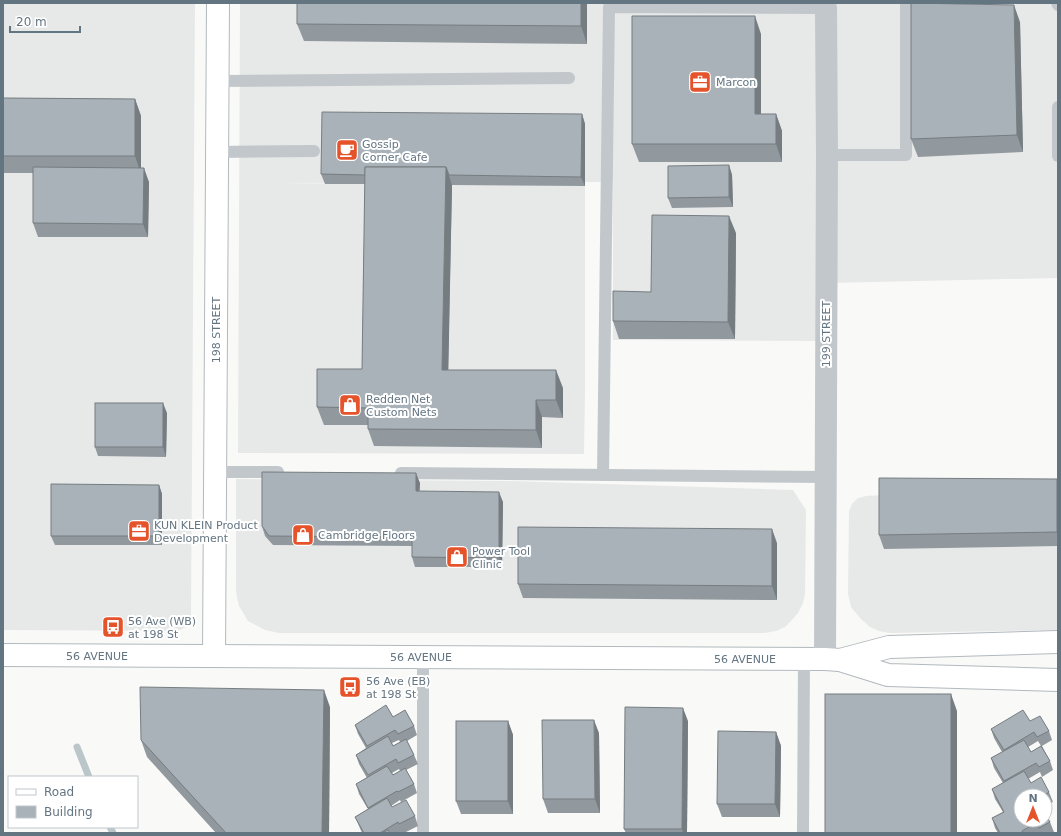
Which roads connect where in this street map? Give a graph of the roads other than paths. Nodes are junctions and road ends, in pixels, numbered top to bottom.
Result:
1 (218, 3) edge
2 (906, 3) edge
3 (829, 6) edge
4 (570, 78) dead end
5 (217, 82) junction
6 (1058, 107) edge
7 (314, 151) dead end
8 (217, 152) junction
9 (827, 155) junction
10 (1058, 156) edge
11 (215, 472) junction
12 (287, 472) edge
13 (390, 473) edge
14 (603, 475) junction
15 (826, 477) junction
16 (1058, 642) edge
17 (3, 655) edge
18 (214, 656) junction
19 (423, 657) junction
20 (823, 660) junction
21 (1058, 680) edge
22 (423, 833) edge
23 (803, 833) edge

1 - 5 main road, 198 STREET
2 - 9 lane
3 - 9 street, 199 STREET
3 - 14 lane
4 - 5 lane
5 - 8 main road, 198 STREET
6 - 10 lane
7 - 8 lane
8 - 11 main road, 198 STREET
9 - 15 street, 199 STREET
11 - 12 lane
11 - 18 main road, 198 STREET
13 - 14 lane
14 - 15 lane
15 - 20 street, 199 STREET
16 - 20 main road, 56 AVENUE
17 - 18 main road, 56 AVENUE
18 - 19 main road, 56 AVENUE
19 - 20 main road, 56 AVENUE
19 - 22 lane
20 - 21 main road, 56 AVENUE
20 - 23 lane

